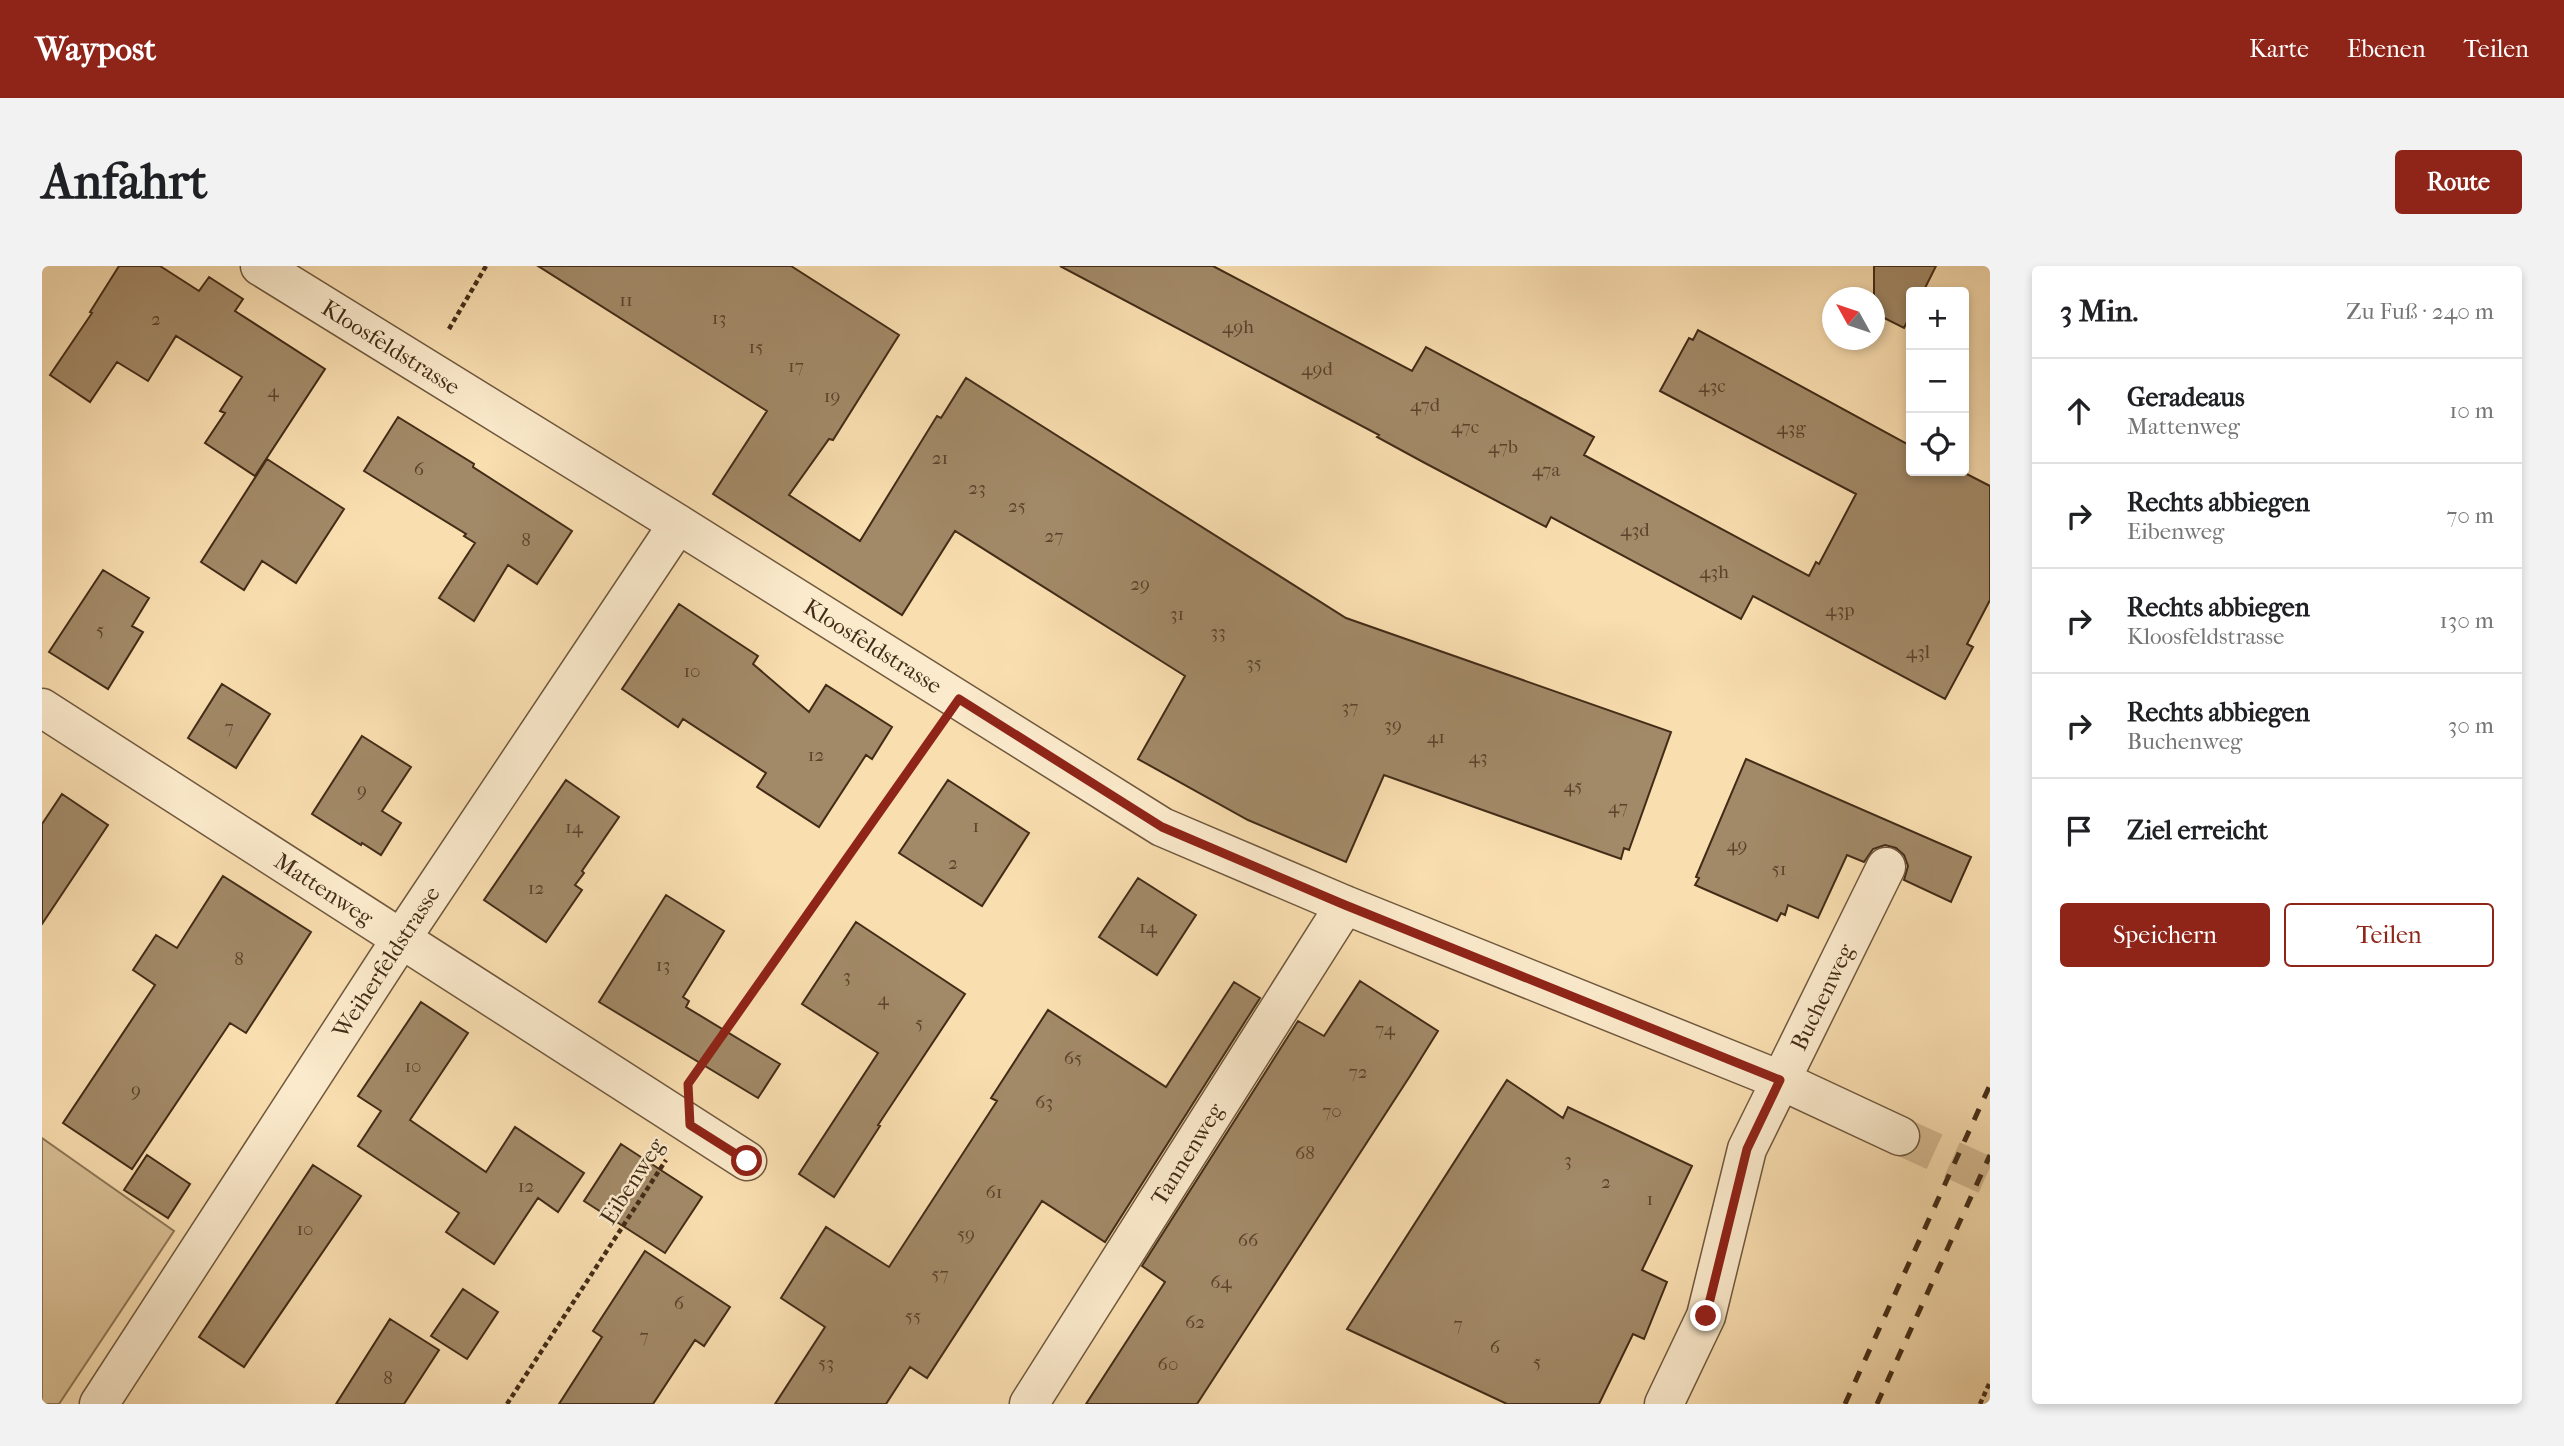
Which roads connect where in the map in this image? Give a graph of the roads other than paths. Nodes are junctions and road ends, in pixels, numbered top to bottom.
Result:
1 (260, 266) edge
2 (678, 524) junction
3 (48, 724) edge
4 (1886, 867) dead end
5 (1345, 905) junction
6 (401, 939) junction
7 (1780, 1080) junction
8 (1900, 1136) tunnel mouth
9 (747, 1161) dead end
10 (99, 1404) edge
11 (1029, 1404) edge
12 (1664, 1404) edge

1 - 2 street, Kloosfeldstrasse
2 - 5 street, Kloosfeldstrasse
2 - 6 street, Weiherfeldstrasse
3 - 6 street, Mattenweg
4 - 7 street, Buchenweg
5 - 7 street, Kloosfeldstrasse
5 - 11 street, Tannenweg
6 - 9 street, Mattenweg
6 - 10 street, Weiherfeldstrasse
7 - 8 street, Kloosfeldstrasse
7 - 12 street, Buchenweg

